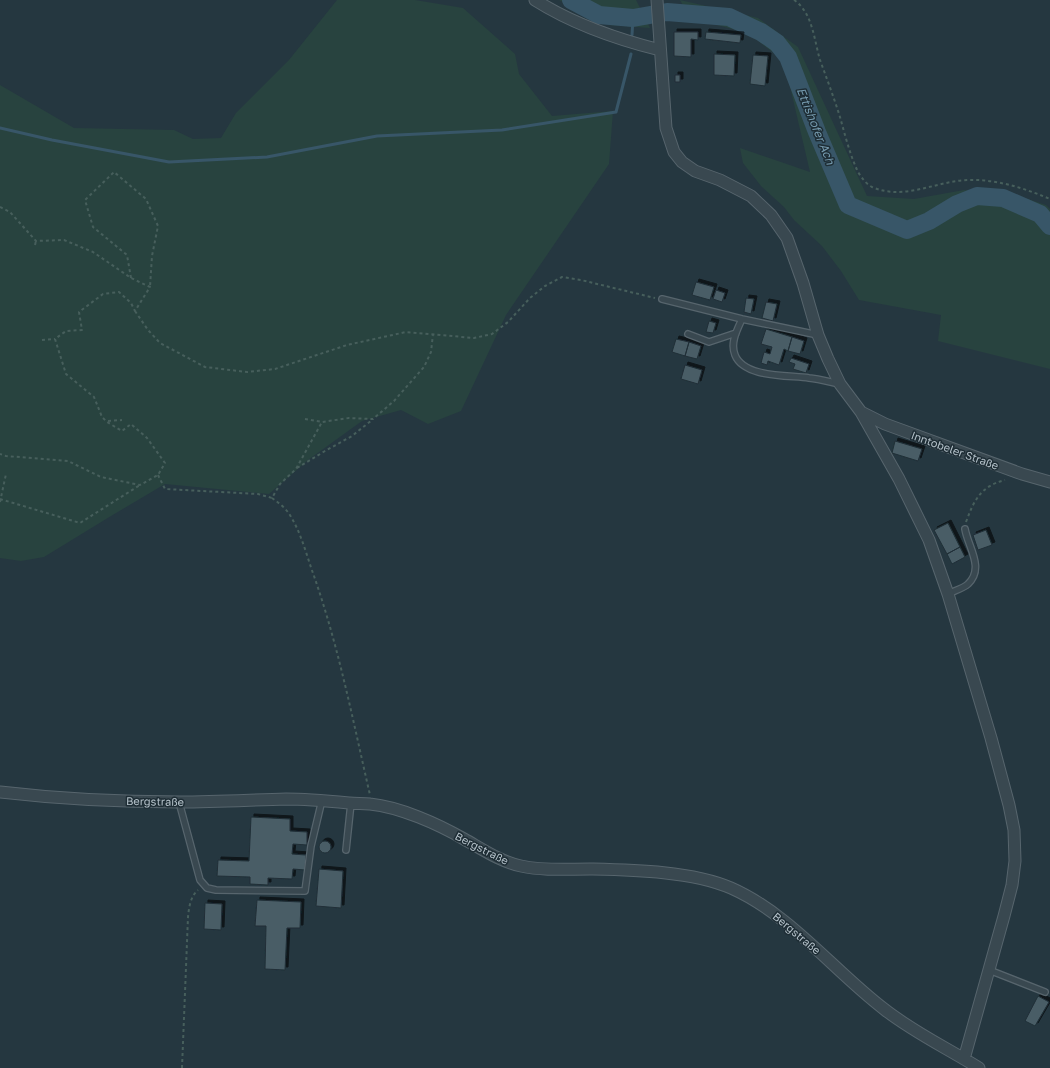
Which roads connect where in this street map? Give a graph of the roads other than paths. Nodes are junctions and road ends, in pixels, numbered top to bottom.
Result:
1 (535, 0) edge
2 (657, 0) edge
3 (660, 50) junction
4 (662, 299) road end
5 (742, 319) junction
6 (736, 333) junction
7 (688, 334) dead end
8 (818, 335) junction
9 (840, 384) junction
10 (861, 412) junction
11 (1050, 482) edge
12 (965, 529) road end
13 (948, 594) junction
14 (0, 792) edge
15 (322, 800) junction
16 (179, 802) junction
17 (351, 804) junction
18 (346, 850) dead end
19 (989, 970) junction
20 (1045, 992) dead end
21 (964, 1058) junction
22 (978, 1068) edge

1 - 3 street
2 - 3 street
3 - 8 street
4 - 5 lane
5 - 6 lane
5 - 8 lane
6 - 7 lane
6 - 9 lane
8 - 9 street
9 - 10 street
10 - 11 street, Inntobeler Straße
10 - 13 street
12 - 13 lane
13 - 19 street
14 - 16 street, Bergstraße
15 - 16 street, Bergstraße
15 - 16 lane
15 - 17 street, Bergstraße
17 - 18 lane
17 - 21 street, Bergstraße
19 - 20 lane
19 - 21 street
21 - 22 street, Bergstraße

